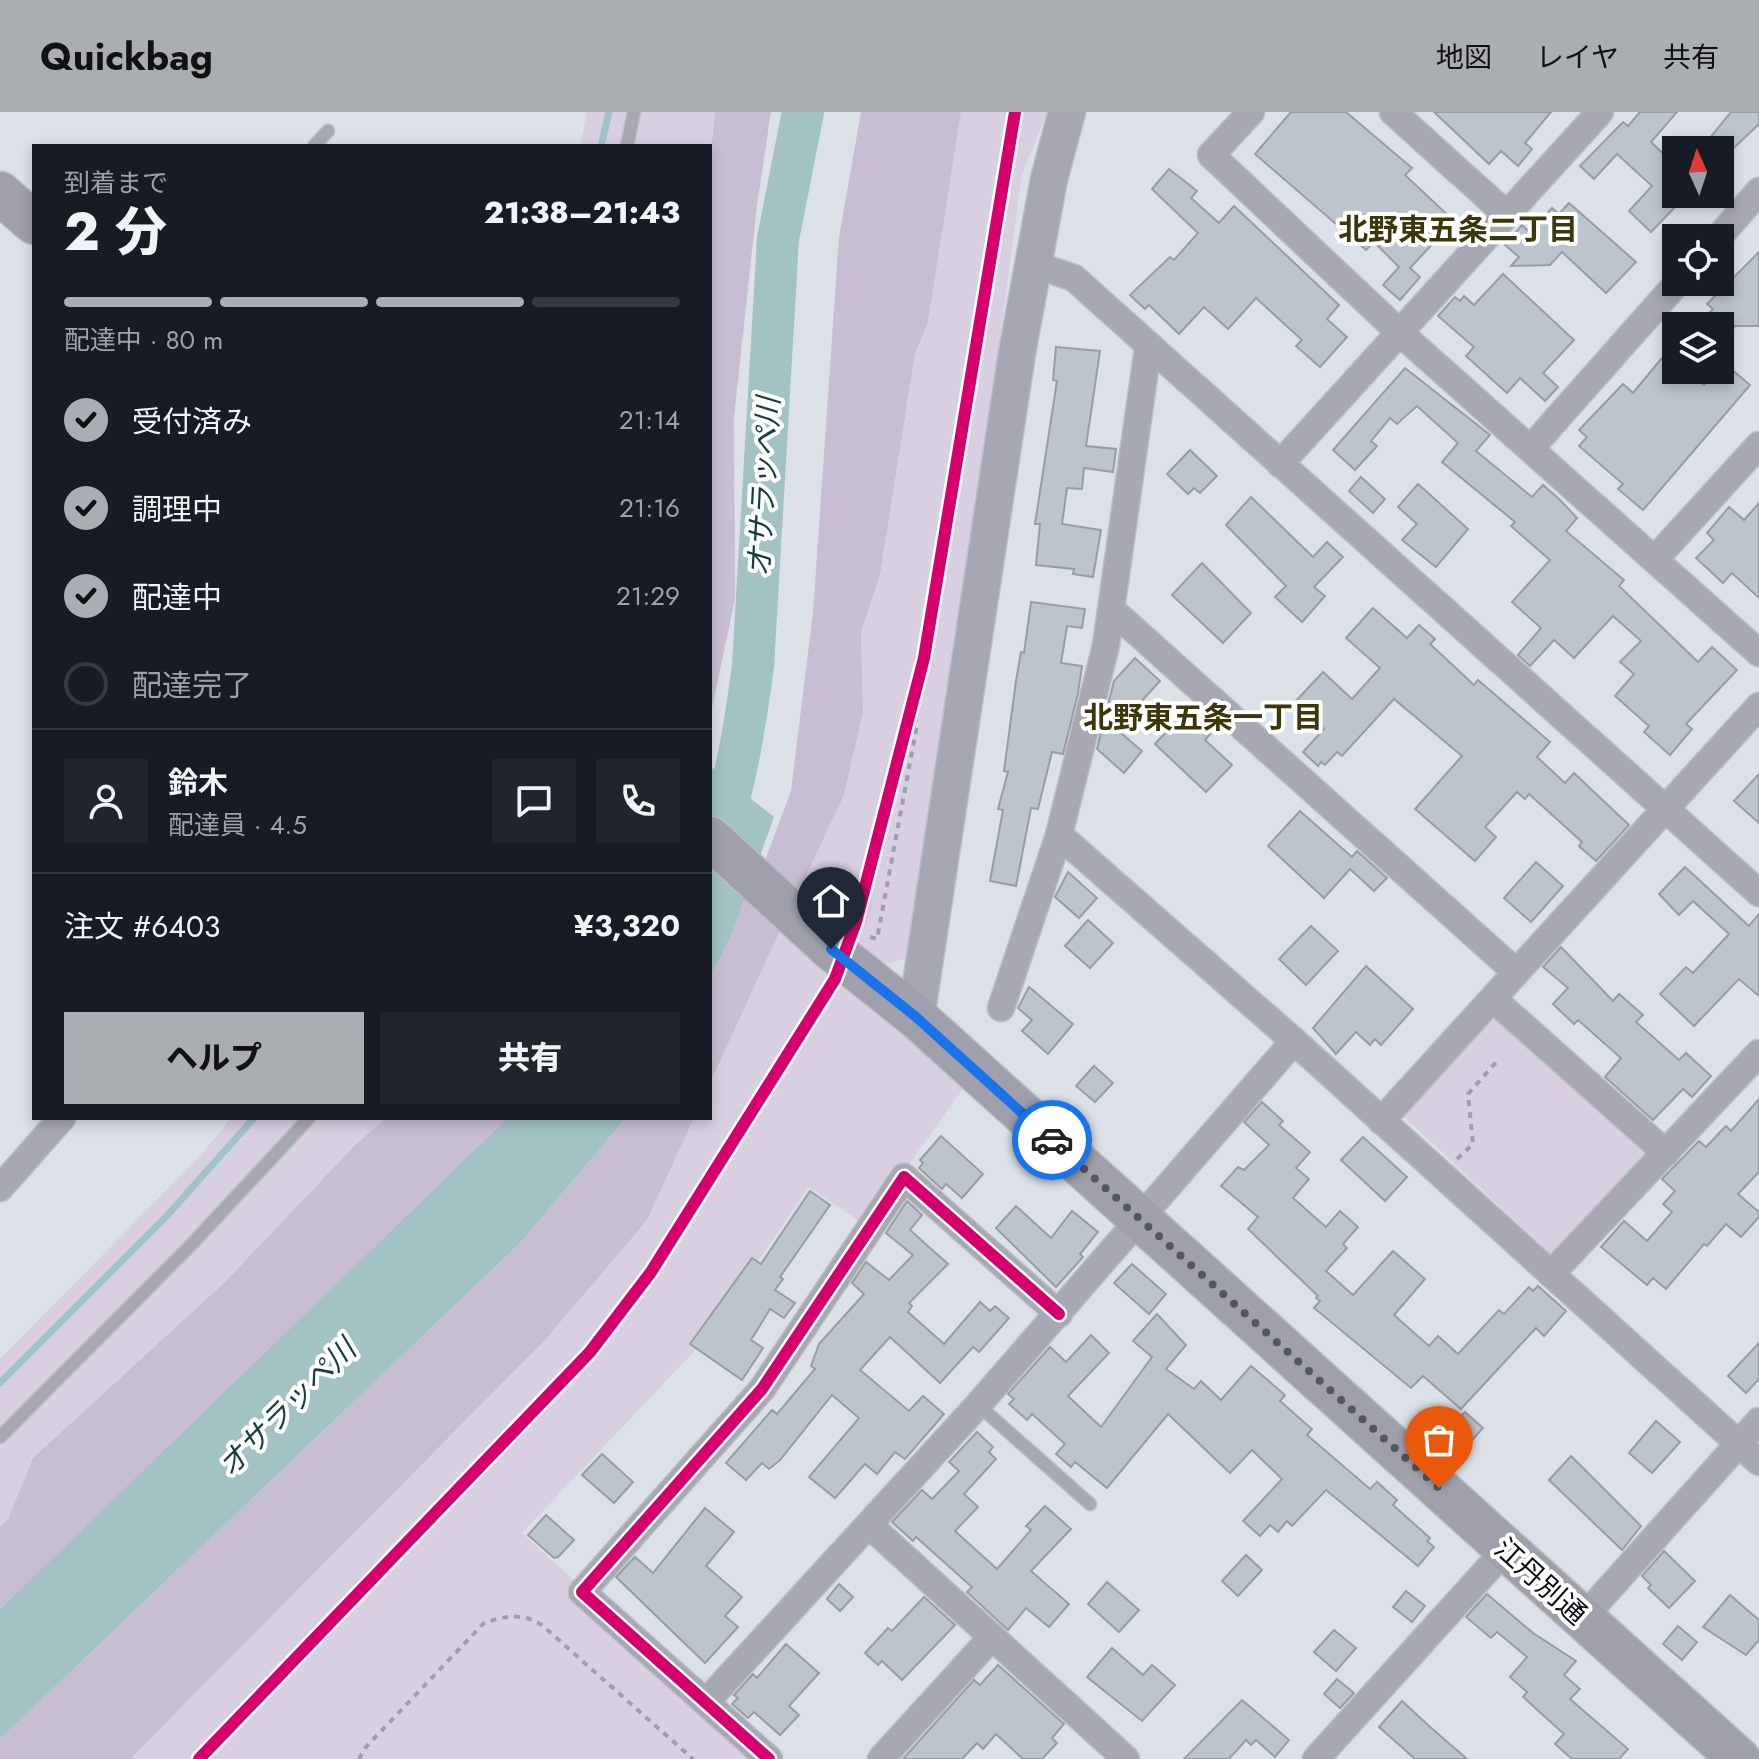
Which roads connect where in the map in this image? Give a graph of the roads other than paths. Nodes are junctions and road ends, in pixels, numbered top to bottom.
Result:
1 (634, 112) edge
2 (1067, 112) edge
3 (1251, 112) edge
4 (1393, 112) edge
5 (1600, 112) edge
6 (328, 131) dead end
7 (316, 144) edge
8 (627, 144) edge
9 (1759, 191) edge
10 (0, 193) edge
11 (1506, 214) junction
12 (32, 221) edge
13 (1730, 224) edge
14 (1033, 264) junction
15 (1666, 296) edge
16 (1399, 332) junction
17 (1148, 348) junction
18 (1759, 445) edge
19 (1531, 448) junction
20 (1280, 464) junction
21 (1655, 559) junction
22 (1112, 610) junction
23 (1759, 653) edge
24 (1759, 706) edge
25 (1667, 809) junction
26 (1059, 835) junction
27 (712, 840) edge
28 (1759, 893) edge
29 (1516, 972) junction
30 (1493, 999) junction
31 (1001, 1008) dead end
32 (916, 1017) junction
33 (1294, 1041) junction
34 (1759, 1053) edge
35 (60, 1120) edge
36 (307, 1120) edge
37 (1381, 1121) junction
38 (1666, 1153) junction
39 (0, 1188) edge
40 (1140, 1220) junction
41 (1551, 1274) junction
42 (1059, 1314) junction
43 (978, 1405) junction
44 (1759, 1421) edge
45 (0, 1437) edge
46 (1739, 1444) junction
47 (1759, 1462) edge
48 (1090, 1504) dead end
49 (869, 1525) junction
50 (1506, 1549) junction
51 (1583, 1618) junction
52 (992, 1637) junction
53 (707, 1701) junction
54 (769, 1759) edge
55 (881, 1759) edge
56 (1126, 1759) edge
57 (1316, 1759) edge
58 (1739, 1759) edge

1 - 8 lane
2 - 14 street
3 - 16 street
4 - 11 street
5 - 11 street
6 - 7 lane
9 - 13 street
10 - 12 main road
11 - 16 street
14 - 17 street
14 - 32 street
15 - 19 street
16 - 19 street
16 - 20 street
17 - 20 street
17 - 22 street
18 - 21 street
19 - 21 street
20 - 25 street
21 - 23 street
22 - 26 street
22 - 29 street
24 - 25 street
25 - 28 street
25 - 29 street
26 - 31 street
26 - 33 street
27 - 32 main road, 江丹別通
29 - 30 street
30 - 37 street
30 - 38 street
32 - 40 main road, 江丹別通
33 - 37 street
33 - 40 street
34 - 38 street
35 - 39 street
36 - 45 lane
37 - 41 street
38 - 41 street
40 - 42 street
40 - 50 main road, 江丹別通
41 - 46 street
42 - 43 street
42 - 53 street
43 - 48 lane
43 - 49 street
44 - 46 street
46 - 47 street
46 - 51 street
49 - 52 street
49 - 53 street
50 - 51 main road, 江丹別通
50 - 57 street
51 - 58 main road, 江丹別通
52 - 55 street
52 - 56 street
53 - 54 street

